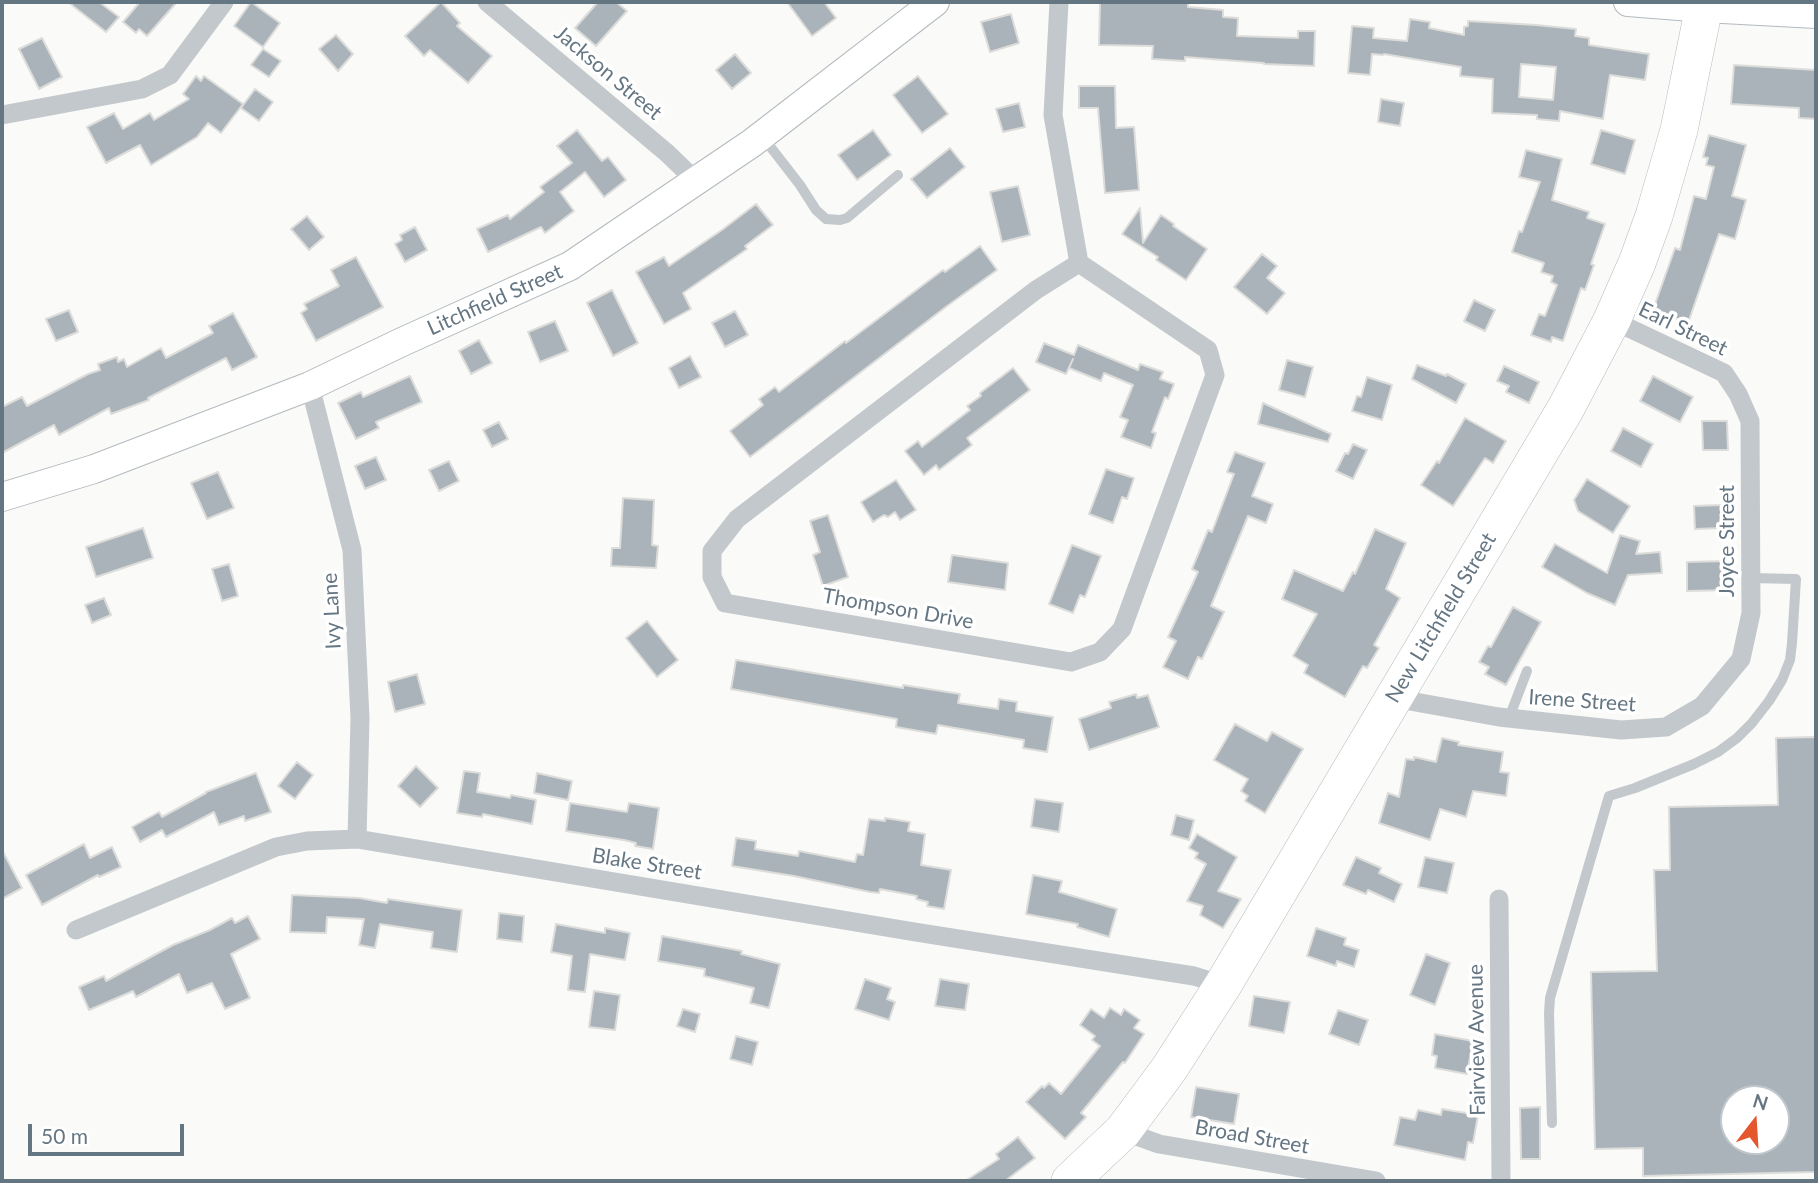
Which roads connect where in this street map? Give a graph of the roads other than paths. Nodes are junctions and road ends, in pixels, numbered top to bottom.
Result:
1 (487, 2) edge
2 (935, 2) edge
3 (1059, 2) edge
4 (1628, 2) edge
5 (217, 5) edge
6 (1704, 5) edge
7 (1816, 14) edge
8 (2, 116) edge
9 (762, 136) junction
10 (898, 175) dead end
11 (697, 182) junction
12 (1080, 263) junction
13 (1612, 320) junction
14 (310, 386) junction
15 (1750, 421) joint
16 (2, 497) edge
17 (1751, 578) junction
18 (1741, 659) joint
19 (1527, 671) dead end
20 (1393, 698) junction
21 (1509, 718) junction
22 (357, 839) junction
23 (1499, 899) dead end
24 (76, 930) dead end
25 (1223, 985) junction
26 (1552, 1123) dead end
27 (1123, 1131) junction
28 (1070, 1181) edge
29 (1376, 1181) edge
30 (1502, 1181) edge

1 - 11 street, Jackson Street
2 - 9 street, Litchfield Street
3 - 12 street
4 - 6 street
5 - 8 street
6 - 7 street
6 - 13 highway, New Litchfield Street
9 - 10 lane
9 - 11 street, Litchfield Street
11 - 14 street, Litchfield Street
12 - 12 street, Thompson Drive
13 - 15 street, Earl Street
13 - 20 highway, New Litchfield Street
14 - 16 street, Litchfield Street
14 - 22 street, Ivy Lane
15 - 17 street, Joyce Street
17 - 18 street, Joyce Street
17 - 26 lane
18 - 21 street, Irene Street
19 - 21 lane
20 - 21 street, Irene Street
20 - 25 highway, New Litchfield Street
22 - 24 street, Blake Street
22 - 25 street, Blake Street
23 - 30 street, Fairview Avenue
25 - 27 highway, New Litchfield Street
27 - 28 highway, New Litchfield Street
27 - 29 street, Broad Street

